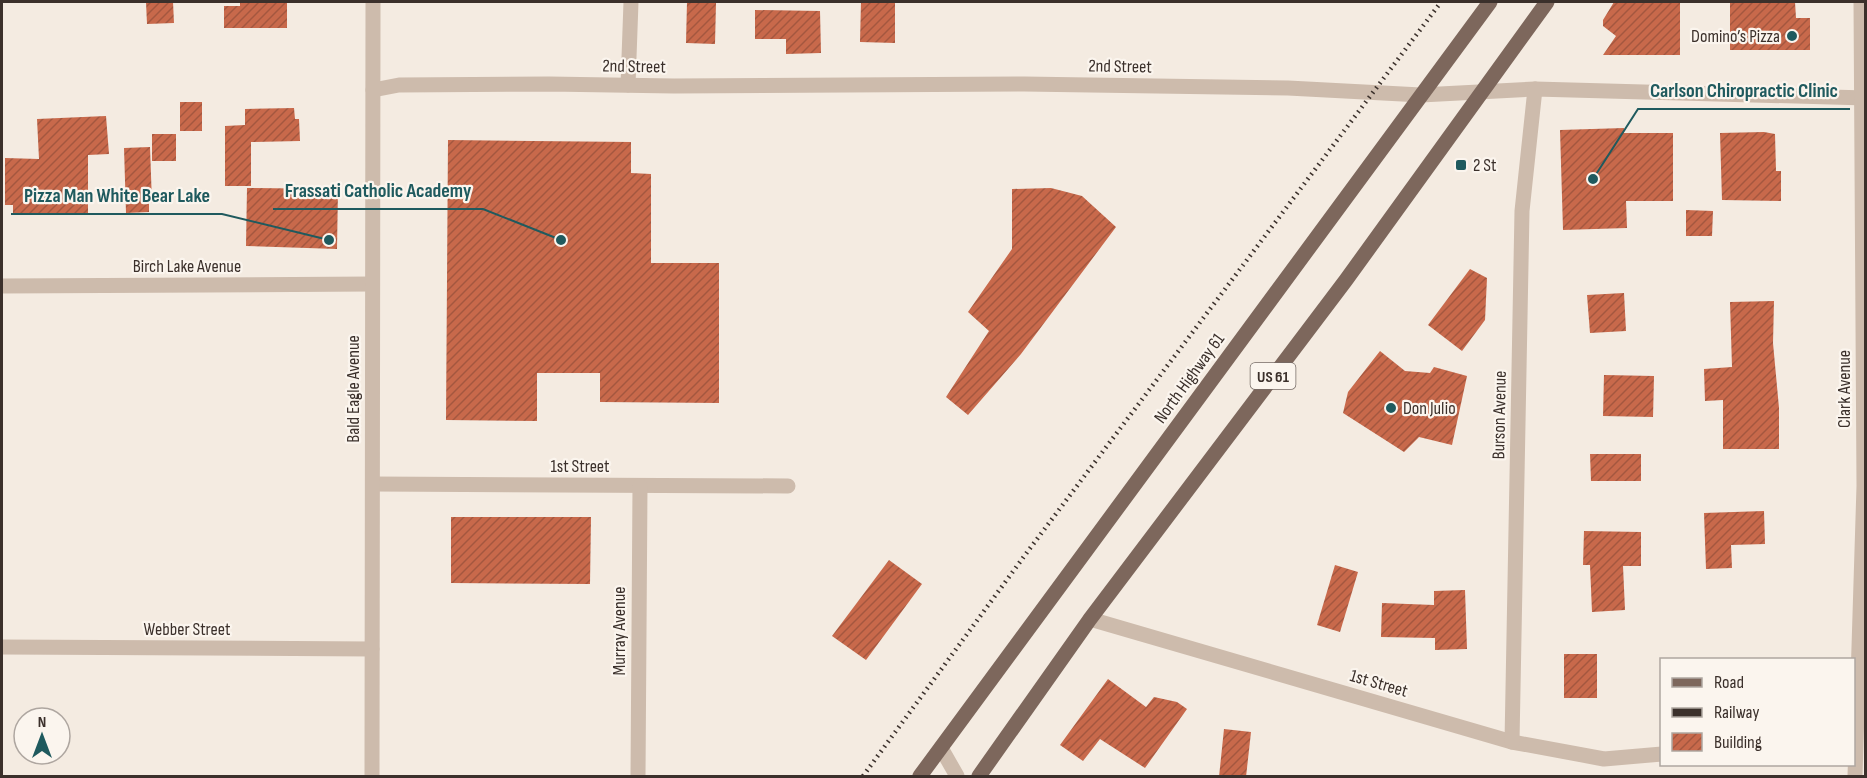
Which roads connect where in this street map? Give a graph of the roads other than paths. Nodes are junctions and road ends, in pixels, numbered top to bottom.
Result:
1 (372, 2) edge
2 (631, 2) edge
3 (1490, 2) edge
4 (1547, 2) edge
5 (1861, 2) edge
6 (628, 85) junction
7 (1535, 89) junction
8 (373, 90) junction
9 (1483, 94) junction
10 (1421, 95) junction
11 (1864, 98) edge
12 (372, 284) junction
13 (2, 286) edge
14 (373, 484) junction
15 (640, 486) junction
16 (788, 486) dead end
17 (1865, 486) edge
18 (1090, 619) junction
19 (2, 647) edge
20 (372, 649) junction
21 (1512, 741) junction
22 (940, 748) junction
23 (1858, 752) edge
24 (1660, 754) edge
25 (372, 777) edge
26 (638, 777) edge
27 (920, 777) edge
28 (957, 777) edge
29 (979, 777) edge
30 (1855, 777) edge

1 - 8 street, Bald Eagle Avenue
2 - 6 street
3 - 10 main road, North Highway 61 / US 61
4 - 9 main road, US 61
5 - 11 street, Clark Avenue
6 - 8 street, 2nd Street
6 - 10 street, 2nd Street
7 - 9 street, 2nd Street
7 - 11 street, 2nd Street
7 - 21 street, Burson Avenue
8 - 12 street, Bald Eagle Avenue
9 - 10 street, 2nd Street
9 - 18 main road, US 61
10 - 22 main road, North Highway 61 / US 61
11 - 17 street, Clark Avenue
12 - 13 street, Birch Lake Avenue
12 - 14 street, Bald Eagle Avenue
14 - 15 street, 1st Street
14 - 20 street, Bald Eagle Avenue
15 - 16 street, 1st Street
15 - 26 street, Murray Avenue
17 - 23 street, Clark Avenue
18 - 21 street, 1st Street
18 - 29 main road, US 61
19 - 20 street, Webber Street
20 - 25 street, Bald Eagle Avenue
21 - 24 street, 1st Street
22 - 27 main road, North Highway 61 / US 61
22 - 28 street
23 - 30 street, Clark Avenue

